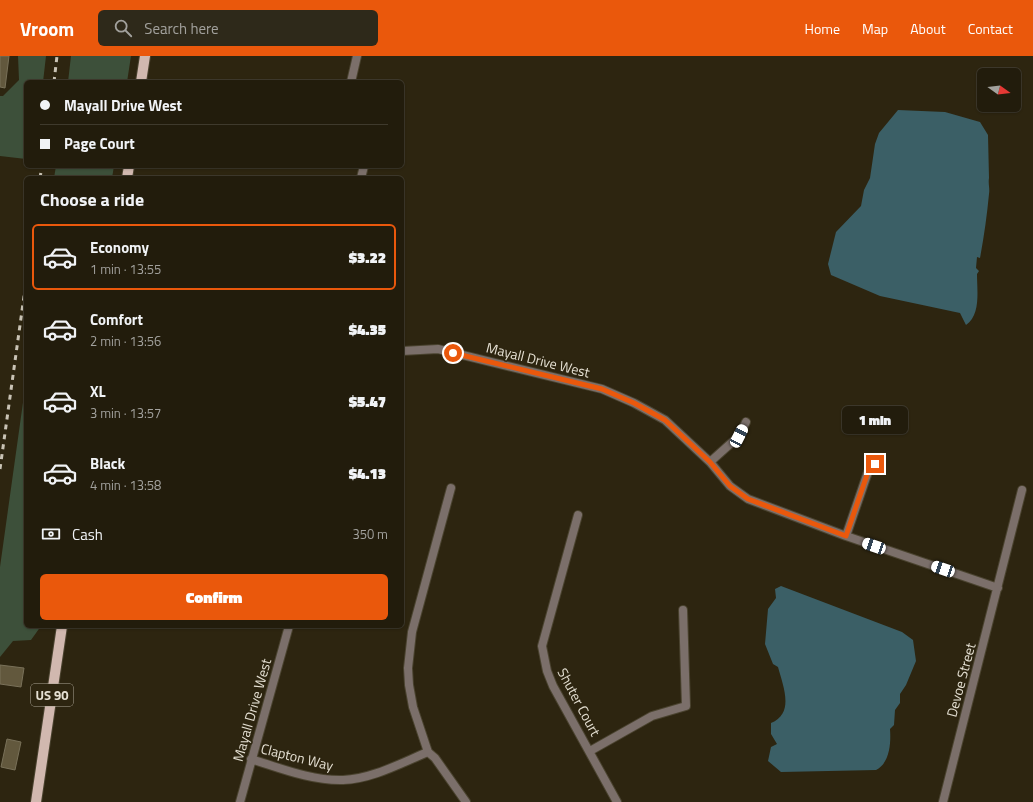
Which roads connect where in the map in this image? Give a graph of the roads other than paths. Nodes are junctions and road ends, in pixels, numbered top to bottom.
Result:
1 (145, 56) edge
2 (357, 56) edge
3 (141, 80) edge
4 (351, 80) edge
5 (404, 351) edge
6 (746, 422) dead end
7 (710, 462) junction
8 (875, 464) dead end
9 (451, 488) dead end
10 (1022, 490) dead end
11 (578, 515) dead end
12 (846, 536) junction
13 (998, 588) junction
14 (683, 610) dead end
15 (62, 628) edge
16 (289, 628) edge
17 (590, 751) junction
18 (428, 752) junction
19 (251, 760) junction
20 (36, 802) edge
21 (240, 802) edge
22 (466, 802) edge
23 (617, 802) edge
24 (943, 802) edge

1 - 3 main road
2 - 4 street
5 - 7 street, Mayall Drive West
6 - 7 street
7 - 12 street, Mayall Drive West
8 - 12 street
9 - 18 street
10 - 13 street, Devoe Street
11 - 17 street, Shuter Court
12 - 13 street, Mayall Drive West
13 - 24 street, Devoe Street
14 - 17 street
15 - 20 main road, US 90
16 - 19 street, Mayall Drive West
17 - 23 street, Shuter Court
18 - 19 street, Clapton Way
18 - 22 street
19 - 21 street, Mayall Drive West

